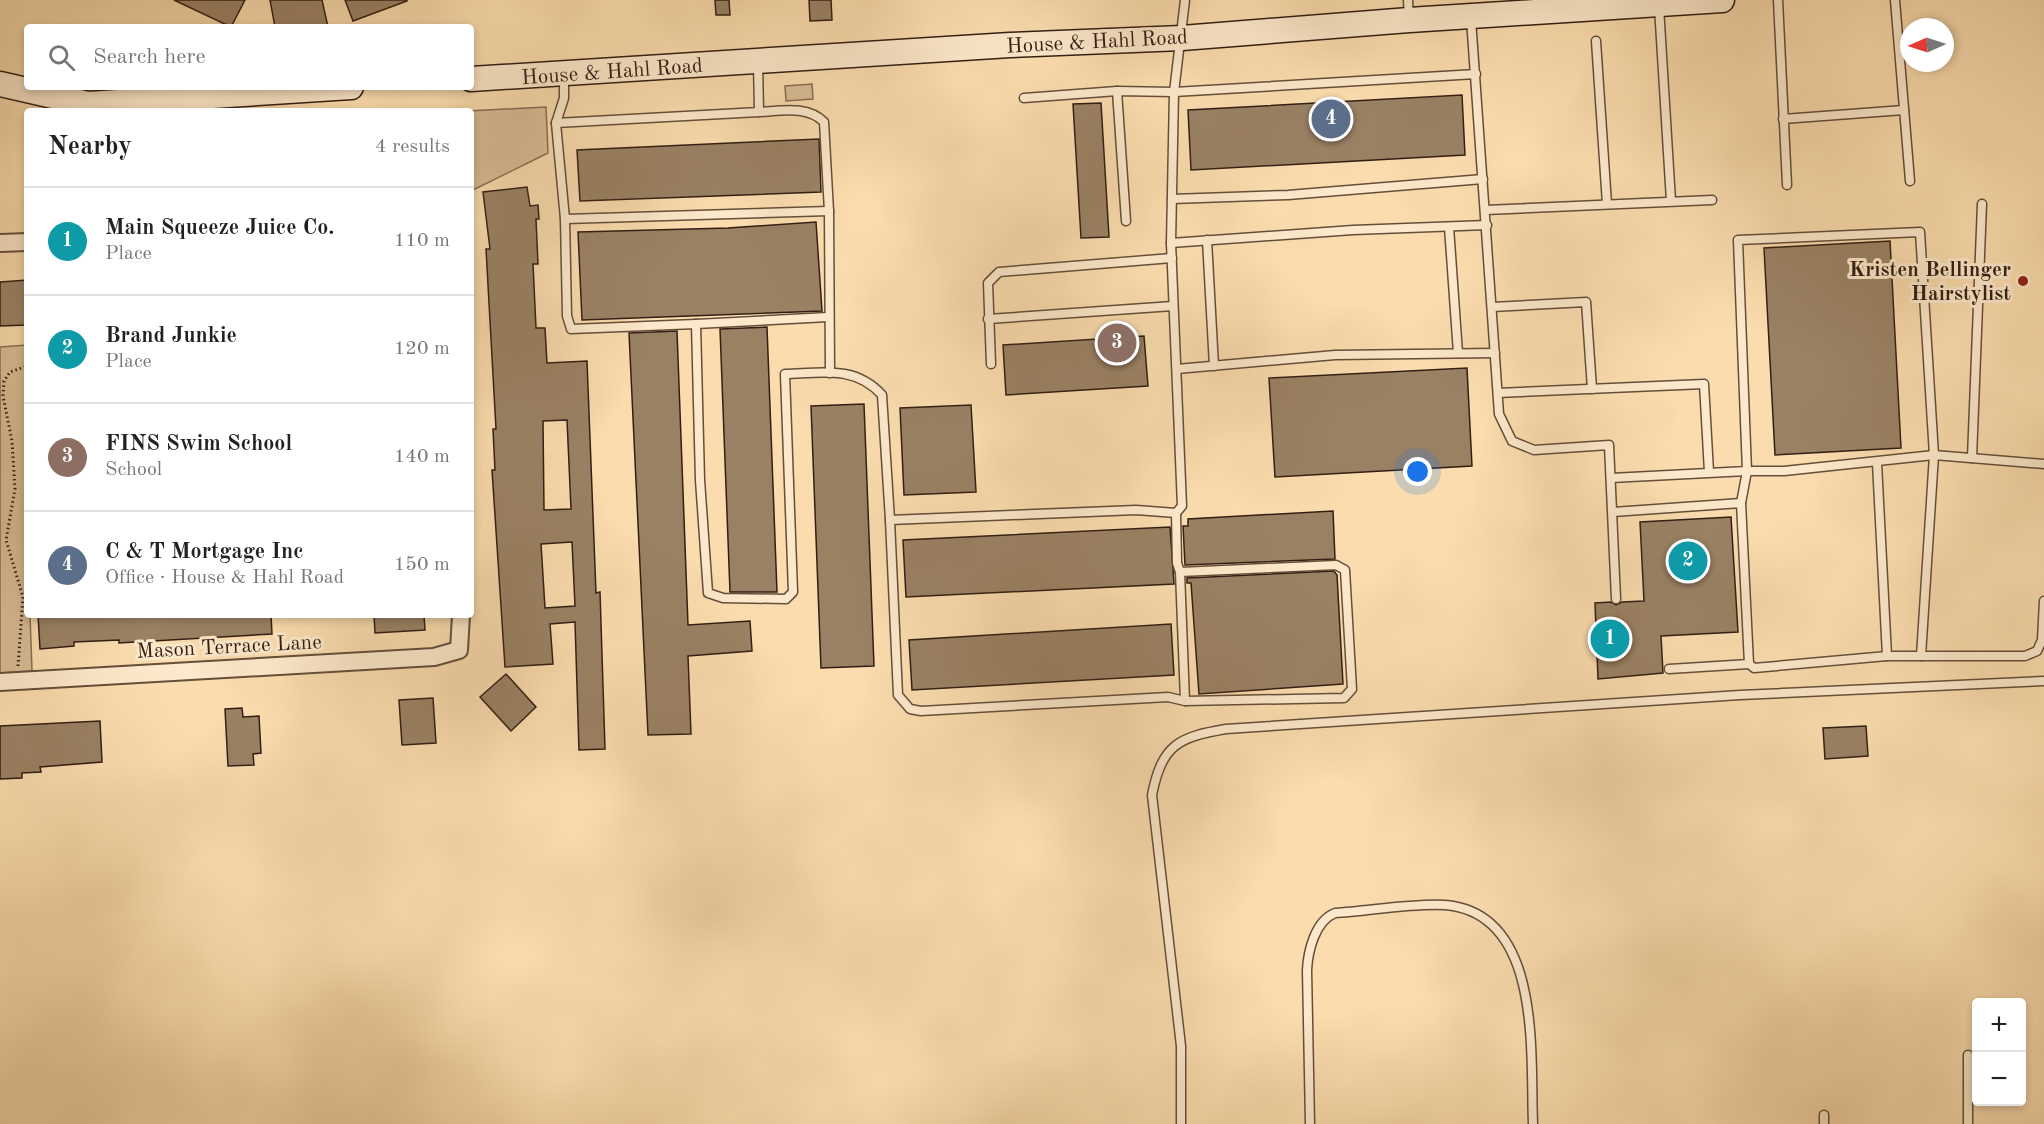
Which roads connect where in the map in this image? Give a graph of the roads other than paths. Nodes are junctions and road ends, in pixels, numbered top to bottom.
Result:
1 (1185, 0) edge
2 (1722, 0) edge
3 (1778, 0) edge
4 (1895, 0) edge
5 (1659, 4) junction
6 (1408, 10) edge
7 (1471, 16) junction
8 (1182, 38) junction
9 (1596, 41) dead end
10 (758, 61) junction
11 (564, 74) junction
12 (1476, 74) junction
13 (474, 79) edge
14 (0, 84) edge
15 (312, 90) edge
16 (1117, 92) junction
17 (1174, 92) junction
18 (1024, 98) dead end
19 (88, 107) edge
20 (1904, 110) junction
21 (759, 112) junction
22 (1783, 119) junction
23 (556, 123) junction
24 (1483, 179) junction
25 (1910, 181) dead end
26 (1787, 185) dead end
27 (1172, 200) junction
28 (1712, 200) dead end
29 (1671, 201) junction
30 (1606, 204) junction
31 (1982, 204) dead end
32 (1486, 210) junction
33 (829, 212) junction
34 (566, 219) junction
35 (1126, 221) dead end
36 (1487, 225) junction
37 (1449, 227) junction
38 (1207, 240) junction
39 (24, 242) edge
40 (0, 243) edge
41 (1171, 243) junction
42 (1172, 258) junction
43 (1173, 306) junction
44 (1492, 307) junction
45 (828, 317) junction
46 (988, 319) junction
47 (696, 324) junction
48 (1458, 353) junction
49 (1495, 353) junction
50 (991, 364) dead end
51 (1214, 366) junction
52 (1177, 369) junction
53 (830, 373) junction
54 (1592, 389) junction
55 (1498, 393) junction
56 (1934, 455) junction
57 (1972, 458) junction
58 (1877, 462) junction
59 (2044, 464) edge
60 (1747, 471) junction
61 (1709, 472) junction
62 (1611, 478) junction
63 (1741, 503) junction
64 (1613, 512) junction
65 (1176, 513) junction
66 (890, 520) junction
67 (1180, 572) junction
68 (1616, 599) dead end
69 (2044, 601) edge
70 (461, 618) edge
71 (1887, 656) junction
72 (1921, 656) junction
73 (1749, 664) junction
74 (1670, 669) dead end
75 (2044, 681) edge
76 (0, 682) edge
77 (1185, 701) junction
78 (1968, 1055) dead end
79 (1181, 1124) edge
80 (1310, 1124) edge
81 (1533, 1124) edge
82 (1968, 1124) edge

1 - 8 lane
2 - 5 street, House & Hahl Road
3 - 22 lane
4 - 20 lane
5 - 7 street, House & Hahl Road
5 - 29 lane
6 - 7 street, House & Hahl Road
6 - 8 street, House & Hahl Road
7 - 12 lane
8 - 10 street, House & Hahl Road
8 - 17 lane
9 - 30 lane
10 - 11 street, House & Hahl Road
10 - 21 lane
11 - 13 street, House & Hahl Road
11 - 23 lane
12 - 17 lane
12 - 24 lane
14 - 19 street
15 - 19 street
16 - 17 lane
16 - 18 lane
16 - 35 lane
17 - 27 lane
20 - 22 lane
20 - 25 lane
21 - 23 lane
21 - 33 lane
22 - 26 lane
23 - 34 lane
24 - 27 lane
24 - 32 lane
27 - 41 lane
28 - 29 lane
29 - 30 lane
30 - 32 lane
31 - 57 lane
32 - 36 lane
33 - 34 lane
33 - 45 lane
34 - 47 lane
36 - 37 lane
36 - 44 lane
37 - 38 lane
37 - 48 lane
38 - 41 lane
38 - 51 lane
39 - 40 street
41 - 42 lane
42 - 43 lane
42 - 46 lane
43 - 46 lane
43 - 52 lane
44 - 49 lane
44 - 54 lane
45 - 47 lane
45 - 53 lane
46 - 50 lane
47 - 53 lane
48 - 49 lane
48 - 51 lane
49 - 55 lane
51 - 52 lane
52 - 65 lane
53 - 66 lane
54 - 55 lane
54 - 61 lane
55 - 62 lane
56 - 57 lane
56 - 58 lane
56 - 60 lane
56 - 72 lane
57 - 59 lane
58 - 60 lane
58 - 71 lane
60 - 61 lane
60 - 63 lane
61 - 62 lane
62 - 64 lane
63 - 64 lane
63 - 73 lane
64 - 68 lane
65 - 66 lane
65 - 67 lane
66 - 77 lane
67 - 77 lane
67 - 77 lane
69 - 72 lane
70 - 76 street, Mason Terrace Lane
71 - 72 lane
71 - 73 lane
73 - 74 lane
75 - 79 lane
78 - 82 lane
80 - 81 lane

